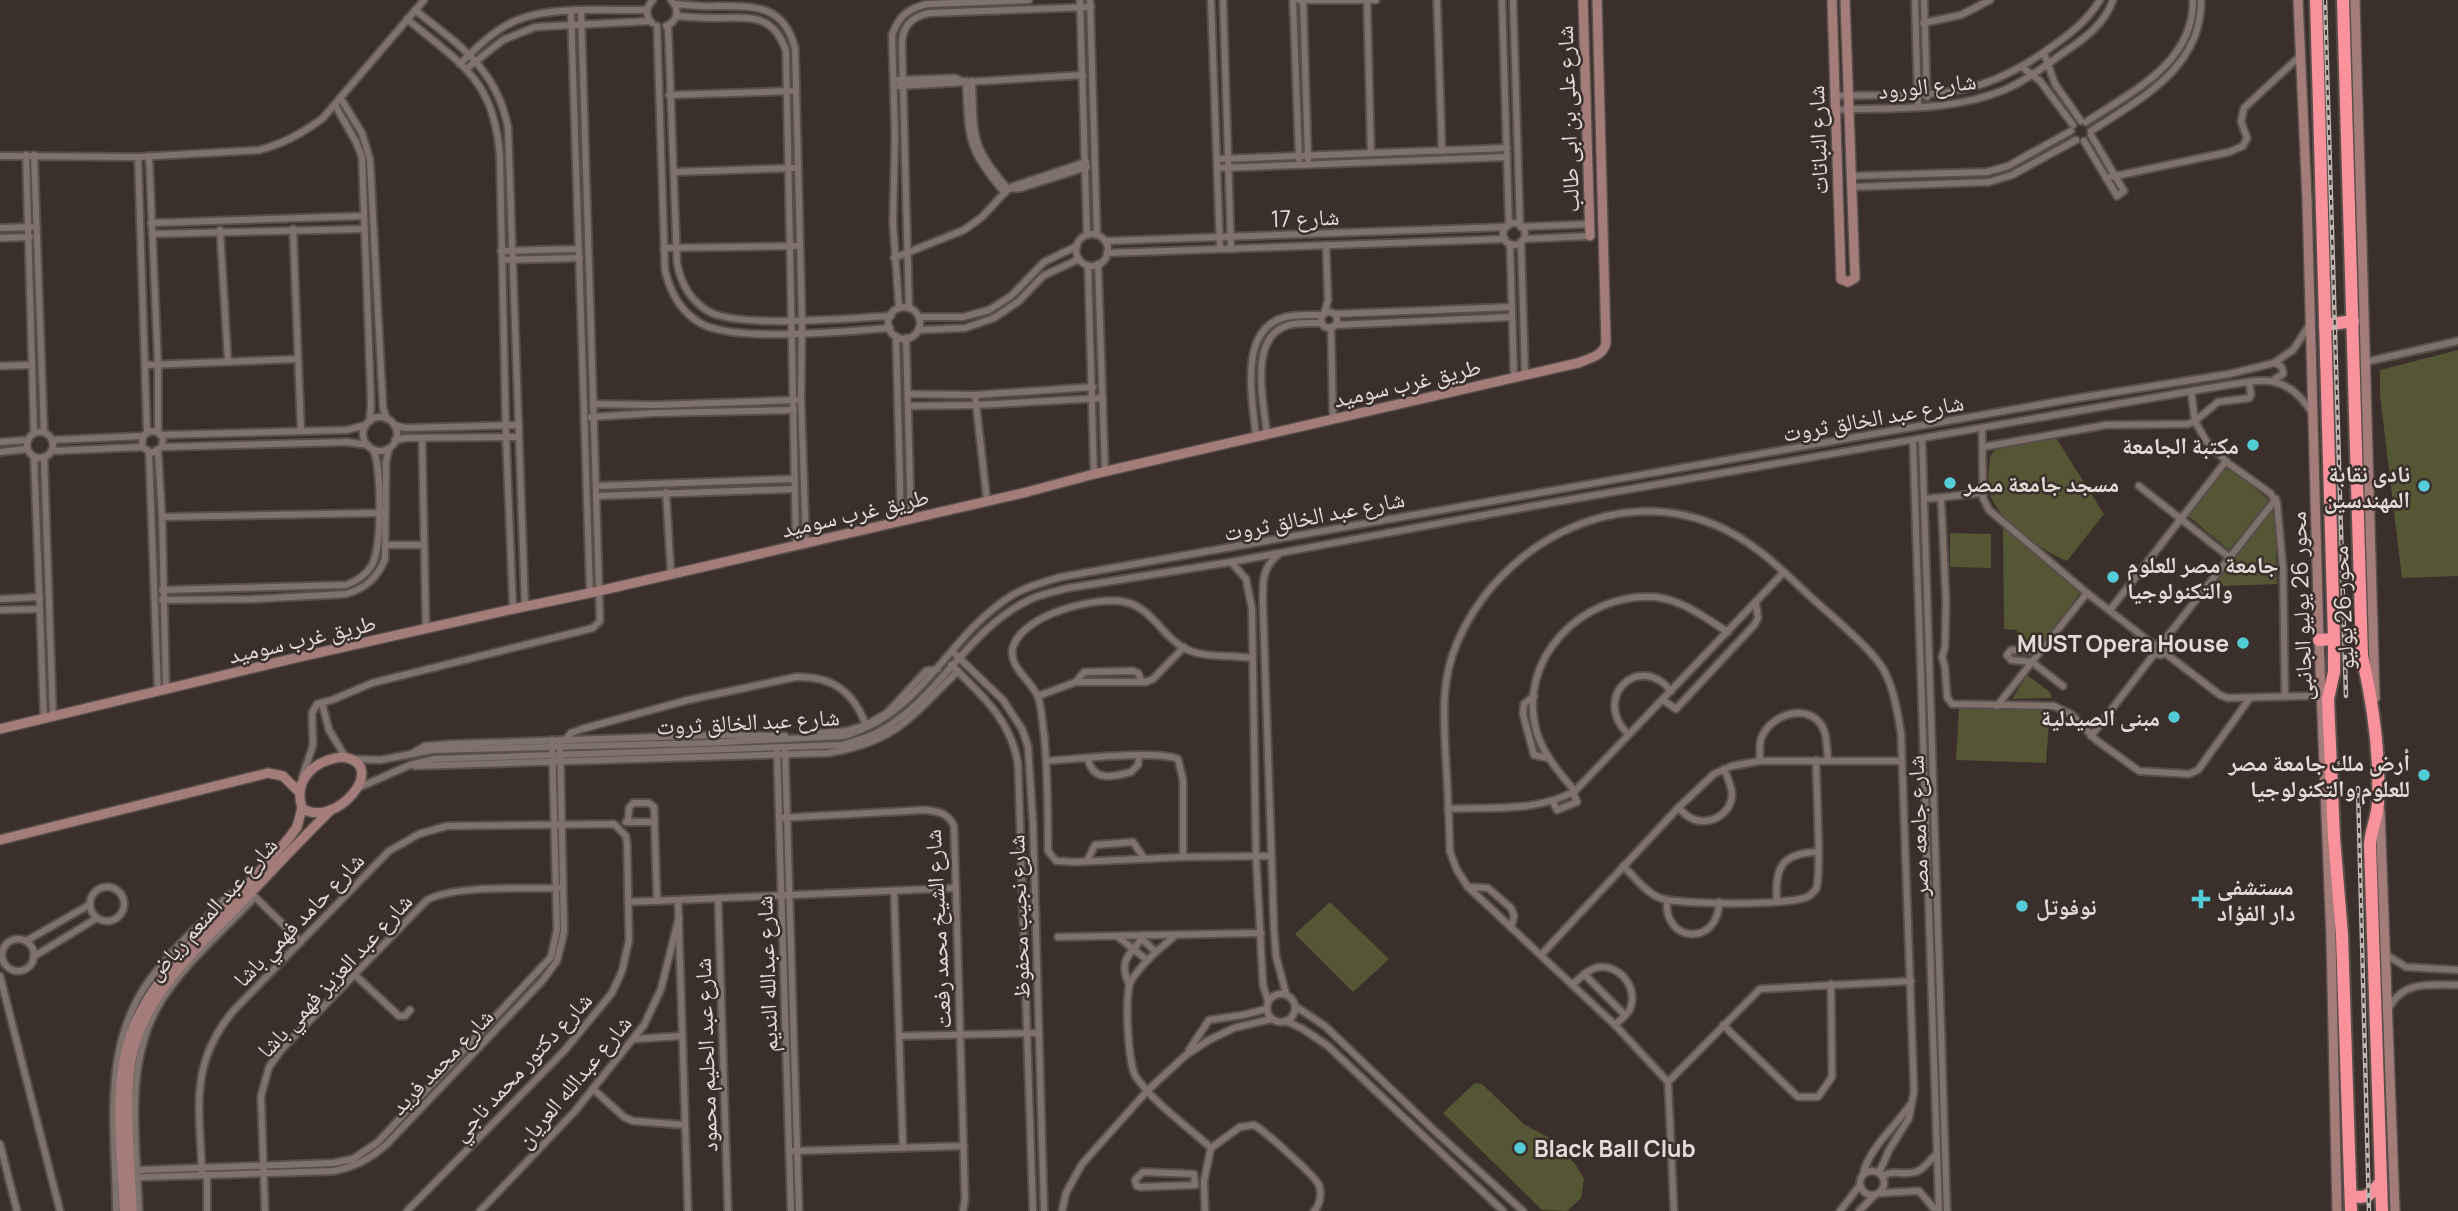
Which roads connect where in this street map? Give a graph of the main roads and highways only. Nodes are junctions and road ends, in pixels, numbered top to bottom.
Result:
1 (2316, 0) edge
2 (2343, 0) edge
3 (2360, 215) road end
4 (2351, 242) junction
5 (2353, 321) junction
6 (2325, 325) junction
7 (2319, 639) road end
8 (2334, 639) junction
9 (2381, 1181) junction
10 (2351, 1195) junction
11 (2351, 1211) edge
12 (2382, 1211) edge

1 - 6 highway, محور 26 يوليو
2 - 4 highway, محور 26 يوليو
3 - 4 highway
4 - 5 highway, محور 26 يوليو
5 - 6 highway
5 - 9 highway, محور 26 يوليو
6 - 8 highway, محور 26 يوليو
7 - 8 highway
8 - 10 highway, محور 26 يوليو
9 - 10 highway
9 - 12 highway, محور 26 يوليو
10 - 11 highway, محور 26 يوليو

